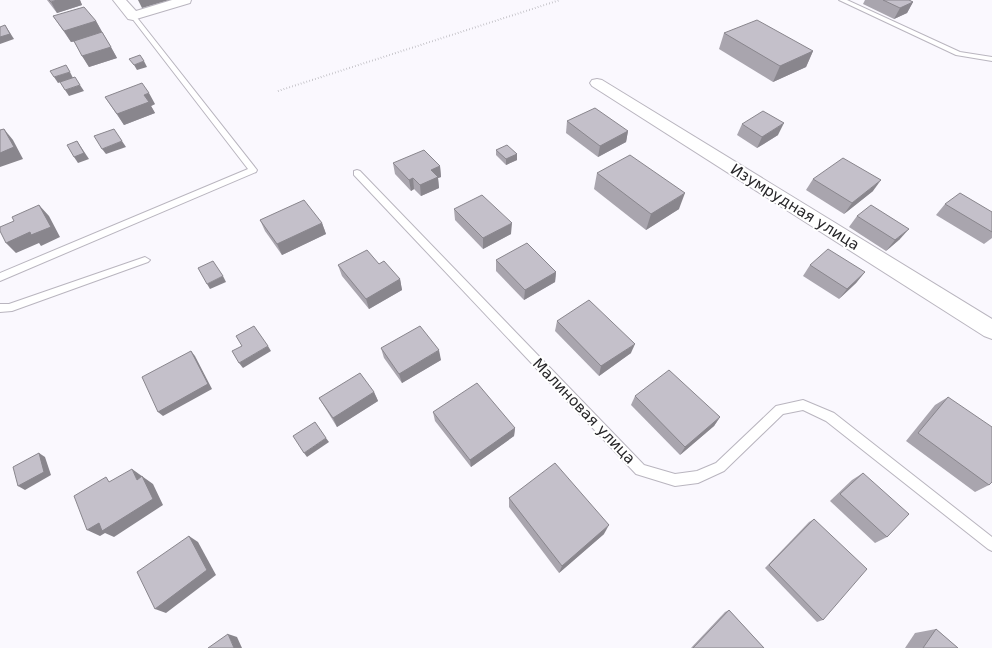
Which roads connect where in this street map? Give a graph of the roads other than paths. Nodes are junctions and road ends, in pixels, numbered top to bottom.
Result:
1 (119, 0) edge
2 (185, 0) edge
3 (842, 0) edge
4 (133, 16) junction
5 (992, 59) edge
6 (597, 83) dead end
7 (357, 173) dead end
8 (145, 260) dead end
9 (0, 278) edge
10 (0, 308) edge
11 (992, 330) edge
12 (992, 545) edge

1 - 4 street
2 - 4 street
3 - 5 lane
4 - 9 lane
6 - 11 street, Изумрудная улица
7 - 12 lane, Малиновая улица
8 - 10 lane

